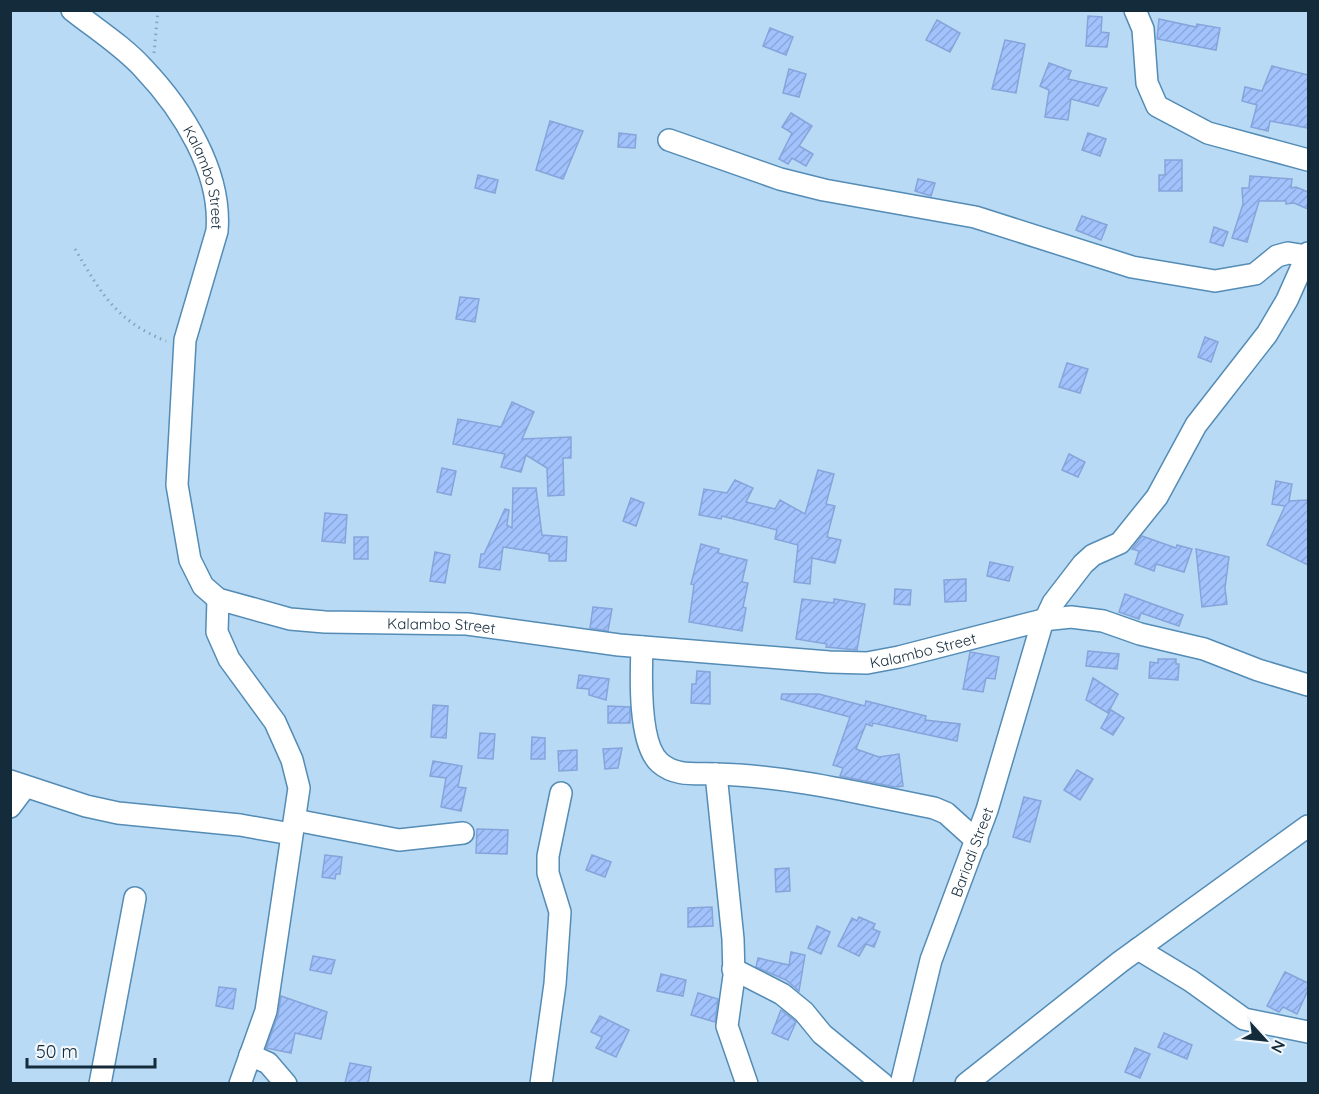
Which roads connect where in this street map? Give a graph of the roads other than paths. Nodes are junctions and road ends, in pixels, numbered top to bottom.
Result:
1 (72, 10) edge
2 (1135, 10) edge
3 (669, 140) dead end
4 (1308, 160) edge
5 (1308, 255) edge
6 (218, 598) junction
7 (1044, 620) junction
8 (642, 647) junction
9 (1308, 685) edge
10 (716, 774) junction
11 (18, 784) edge
12 (561, 794) dead end
13 (10, 807) edge
14 (1308, 826) edge
15 (293, 827) junction
16 (463, 833) dead end
17 (977, 840) junction
18 (135, 898) dead end
19 (1138, 950) junction
20 (733, 969) junction
21 (1308, 1032) edge
22 (250, 1055) junction
23 (100, 1083) edge
24 (240, 1083) edge
25 (286, 1083) edge
26 (541, 1083) edge
27 (747, 1083) edge
28 (884, 1083) edge
29 (901, 1083) edge
30 (966, 1083) edge

1 - 6 street, Kalambo Street
2 - 4 street
3 - 5 street
5 - 7 street, Bariadi Street
6 - 8 street, Kalambo Street
6 - 15 street
7 - 8 street, Kalambo Street
7 - 9 street, Kalambo Street
7 - 17 street, Bariadi Street
8 - 10 street
10 - 17 street
10 - 20 street
11 - 13 street
11 - 15 street
12 - 26 street
14 - 19 street
15 - 16 street
15 - 22 street
17 - 29 street, Bariadi Street
18 - 23 street
19 - 21 street
19 - 30 street
20 - 27 street
20 - 28 street
22 - 24 street
22 - 25 street

